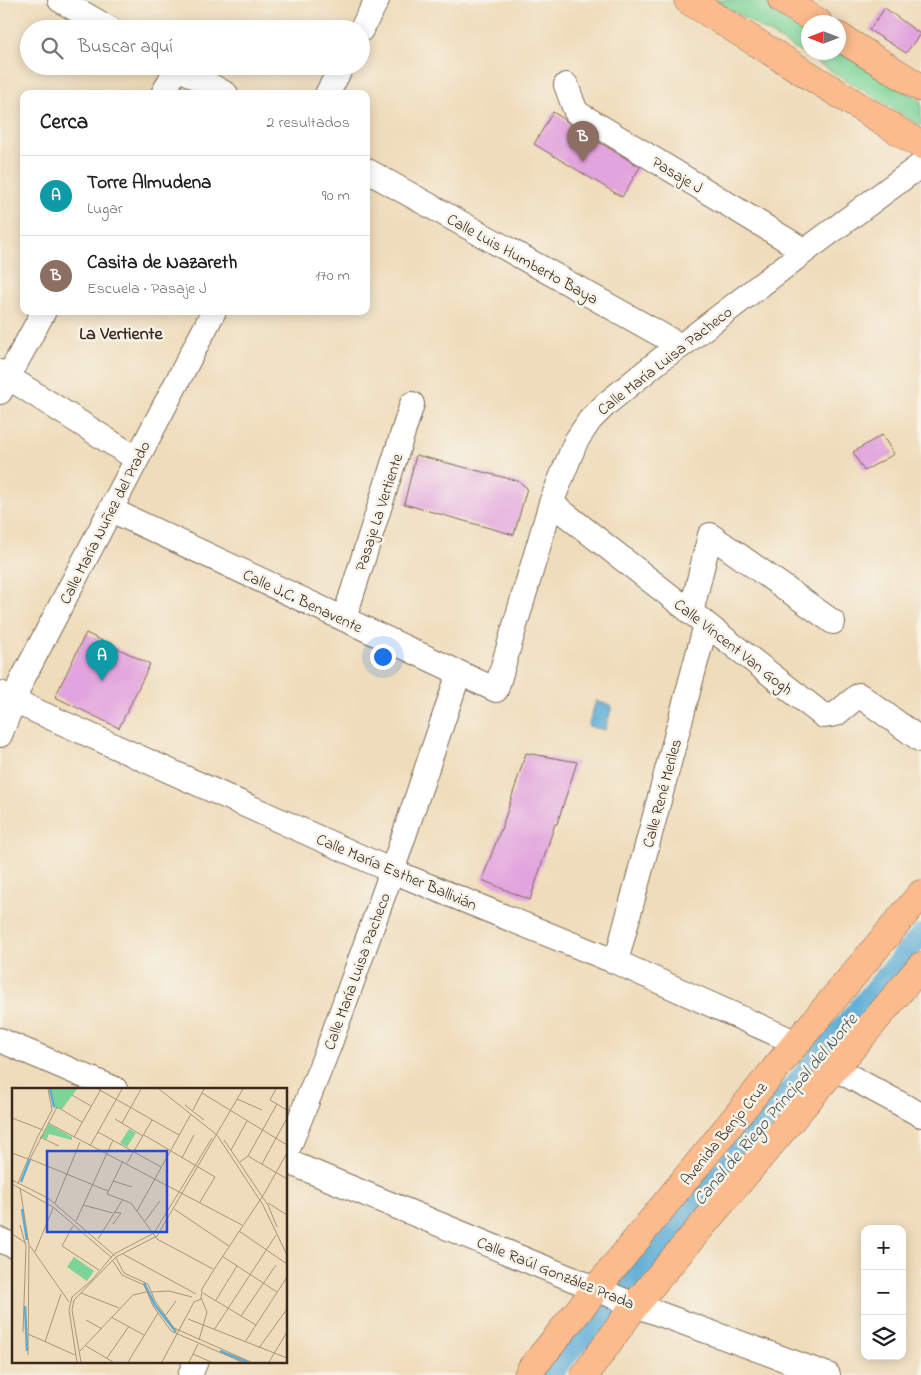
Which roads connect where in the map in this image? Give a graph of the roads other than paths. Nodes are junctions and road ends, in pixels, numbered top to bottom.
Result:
1 (60, 0) edge
2 (377, 0) edge
3 (688, 0) edge
4 (782, 0) edge
5 (807, 15) edge
6 (94, 20) edge
7 (366, 20) edge
8 (846, 41) edge
9 (172, 75) edge
10 (191, 75) edge
11 (337, 75) edge
12 (566, 85) dead end
13 (921, 88) edge
14 (165, 90) edge
15 (219, 90) edge
16 (329, 90) edge
17 (921, 145) edge
18 (921, 165) edge
19 (370, 172) edge
20 (805, 251) junction
21 (42, 315) edge
22 (212, 315) edge
23 (681, 346) junction
24 (3, 380) edge
25 (412, 404) dead end
26 (137, 459) junction
27 (551, 503) junction
28 (111, 510) junction
29 (699, 618) junction
30 (344, 619) junction
31 (833, 622) dead end
32 (459, 673) junction
33 (496, 690) joint
34 (7, 697) edge
35 (0, 735) edge
36 (921, 740) edge
37 (392, 871) junction
38 (921, 894) edge
39 (616, 962) junction
40 (921, 966) edge
41 (0, 1040) edge
42 (797, 1044) junction
43 (834, 1068) junction
44 (113, 1088) edge
45 (921, 1115) edge
46 (288, 1149) edge
47 (288, 1162) edge
48 (0, 1240) edge
49 (12, 1245) edge
50 (597, 1289) junction
51 (635, 1304) junction
52 (196, 1362) edge
53 (190, 1375) edge
54 (528, 1375) edge
55 (585, 1375) edge
56 (828, 1375) edge

1 - 6 street
2 - 7 street
3 - 17 main road
4 - 5 main road
8 - 13 main road
9 - 14 street
10 - 15 street
11 - 16 street
12 - 20 street, Pasaje J
18 - 20 street, Calle María Luisa Pacheco
19 - 23 street, Calle Luis Humberto Baya
20 - 23 street, Calle María Luisa Pacheco
21 - 24 street
22 - 26 street, Calle María Nuñez del Prado
23 - 27 street, Calle María Luisa Pacheco
24 - 26 street
25 - 30 street, Pasaje La Vertiente
26 - 28 street, Calle María Nuñez del Prado
27 - 29 street, Calle Vincent Van Gogh
27 - 33 street, Calle María Luisa Pacheco
28 - 30 street, Calle J.C. Benavente
28 - 34 street, Calle María Nuñez del Prado
29 - 31 street, Calle René Meriles
29 - 36 street, Calle Vincent Van Gogh
29 - 39 street, Calle René Meriles
30 - 32 street, Calle J.C. Benavente
32 - 33 street, Calle J.C. Benavente
32 - 37 street, Calle María Luisa Pacheco
34 - 35 street, Calle María Nuñez del Prado
34 - 37 street, Calle María Esther Ballivián
37 - 39 street, Calle María Esther Ballivián
37 - 46 street, Calle María Luisa Pacheco
38 - 42 main road, Avenida Benjo Cruz
39 - 42 street, Calle María Esther Ballivián
40 - 43 main road
41 - 44 street
42 - 50 main road, Avenida Benjo Cruz
43 - 45 street
43 - 51 main road
47 - 50 street, Calle Raúl González Prada
48 - 49 street
50 - 51 street, Calle Raúl González Prada
50 - 54 main road, Avenida Benjo Cruz
51 - 55 main road
51 - 56 street, Calle Raúl González Prada
52 - 53 street

